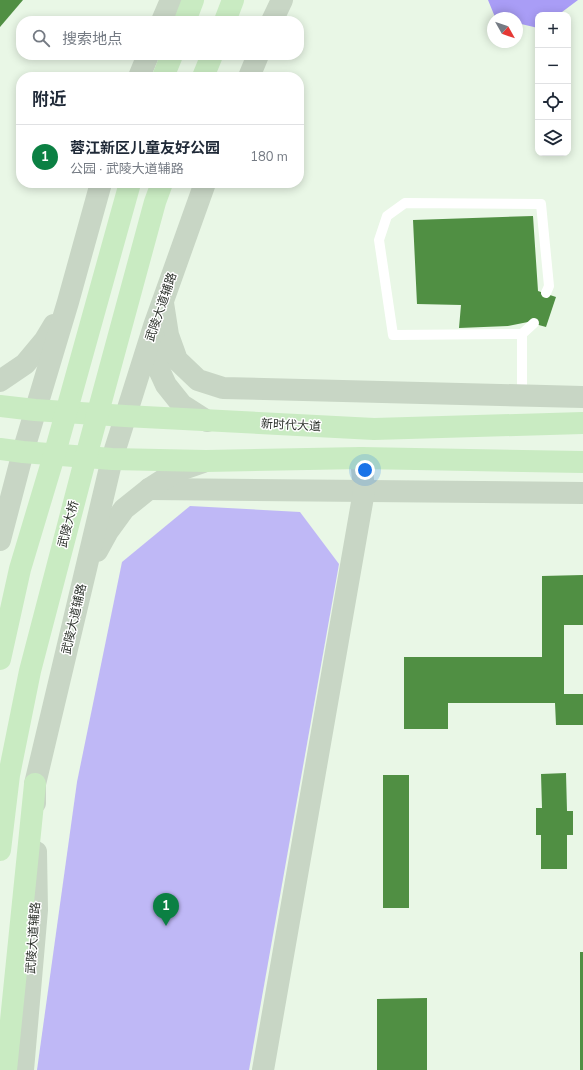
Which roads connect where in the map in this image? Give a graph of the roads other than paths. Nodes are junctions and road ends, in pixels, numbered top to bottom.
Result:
1 (171, 0) edge
2 (193, 0) edge
3 (233, 0) edge
4 (282, 0) edge
5 (164, 16) edge
6 (187, 16) edge
7 (227, 16) edge
8 (274, 16) edge
9 (146, 60) edge
10 (170, 60) edge
11 (210, 60) edge
12 (256, 60) edge
13 (141, 72) edge
14 (165, 72) edge
15 (206, 72) edge
16 (251, 72) edge
17 (101, 188) edge
18 (129, 188) edge
19 (203, 188) edge
20 (159, 193) edge
21 (546, 293) dead end
22 (163, 300) junction
23 (68, 302) junction
24 (534, 323) dead end
25 (154, 326) junction
26 (522, 334) junction
27 (0, 382) edge
28 (522, 395) junction
29 (583, 397) edge
30 (0, 406) edge
31 (35, 410) junction
32 (125, 416) junction
33 (207, 421) junction
34 (580, 422) edge
35 (0, 449) edge
36 (23, 452) junction
37 (361, 458) junction
38 (112, 459) junction
39 (206, 461) junction
40 (583, 462) edge
41 (149, 489) junction
42 (364, 491) junction
43 (583, 493) edge
44 (0, 540) edge
45 (81, 589) junction
46 (0, 660) edge
47 (35, 784) junction
48 (0, 850) edge
49 (6, 1070) edge
50 (23, 1070) edge
51 (263, 1070) edge

1 - 5 street
2 - 6 main road
3 - 7 main road
4 - 8 street
9 - 13 street
10 - 14 main road
11 - 15 main road
12 - 16 street
17 - 23 street
18 - 46 main road
19 - 22 street, 武陵大道辅路
20 - 48 main road, 武陵大桥
21 - 26 lane
22 - 25 street, 武陵大道辅路
22 - 28 street
23 - 27 street
23 - 31 street
24 - 26 lane
25 - 32 street, 武陵大道辅路
25 - 33 street
26 - 28 lane
28 - 29 street
30 - 31 main road, 新时代大道
31 - 32 main road, 新时代大道
31 - 36 street
32 - 33 main road, 新时代大道
32 - 38 street, 武陵大道辅路
33 - 34 main road, 新时代大道
35 - 36 main road
36 - 38 main road
36 - 44 street
37 - 39 main road
37 - 40 main road
37 - 42 street
38 - 39 main road
38 - 45 street, 武陵大道辅路
39 - 41 street
41 - 42 street
41 - 45 street
42 - 43 street
42 - 51 street
45 - 47 street, 武陵大道辅路
47 - 49 main road
47 - 50 street, 武陵大道辅路

